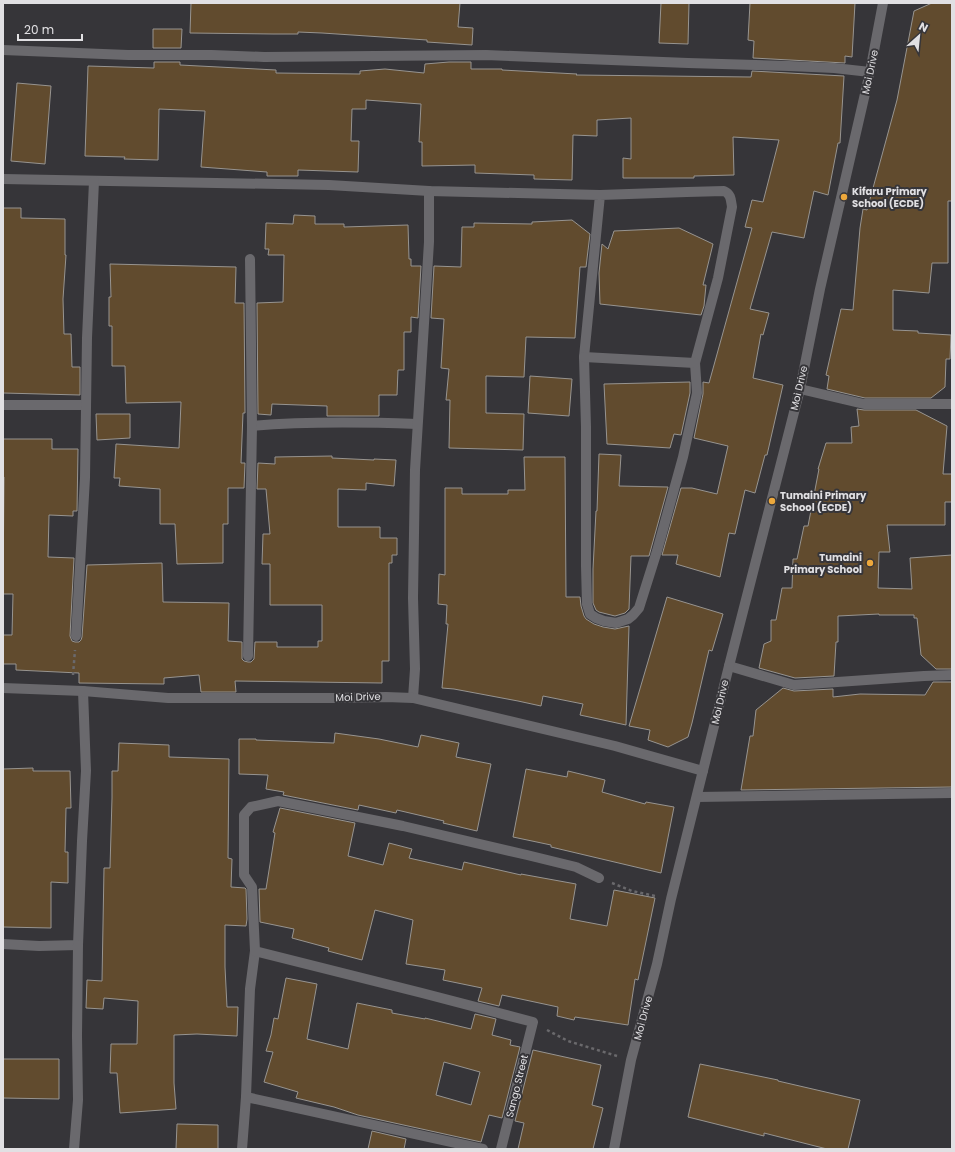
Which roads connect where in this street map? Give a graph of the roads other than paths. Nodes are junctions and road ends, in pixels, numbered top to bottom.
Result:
1 (883, 3) edge
2 (3, 50) edge
3 (870, 72) junction
4 (3, 179) edge
5 (94, 181) junction
6 (429, 191) junction
7 (600, 196) junction
8 (250, 259) dead end
9 (584, 357) junction
10 (695, 363) junction
11 (800, 389) junction
12 (952, 404) edge
13 (3, 405) edge
14 (85, 405) junction
15 (417, 424) junction
16 (252, 426) junction
17 (76, 636) road end
18 (248, 656) dead end
19 (729, 666) junction
20 (952, 675) edge
21 (3, 688) edge
22 (83, 691) junction
23 (413, 698) junction
24 (703, 770) junction
25 (952, 793) edge
26 (696, 797) junction
27 (599, 878) road end
28 (3, 944) edge
29 (78, 945) junction
30 (255, 951) junction
31 (246, 1097) junction
32 (74, 1149) edge
33 (242, 1149) edge
34 (484, 1149) edge
35 (501, 1149) edge
36 (614, 1149) edge

1 - 3 street, Moi Drive
2 - 3 street
3 - 11 street, Moi Drive
4 - 5 street
5 - 6 street
5 - 14 street
6 - 7 street
6 - 15 street
7 - 9 street
7 - 10 street
8 - 16 street
9 - 10 street
9 - 10 street
11 - 12 street
11 - 19 street, Moi Drive
13 - 14 street
14 - 17 street
15 - 16 street
15 - 23 street
16 - 18 street
19 - 20 street
19 - 24 street, Moi Drive
21 - 22 street, Moi Drive
22 - 23 street, Moi Drive
22 - 29 street
23 - 24 street, Moi Drive
24 - 26 street, Moi Drive
25 - 26 street
26 - 36 street, Moi Drive
27 - 30 street
28 - 29 street
29 - 32 street
30 - 31 street
30 - 35 street, Sango Street
31 - 33 street
31 - 34 street

